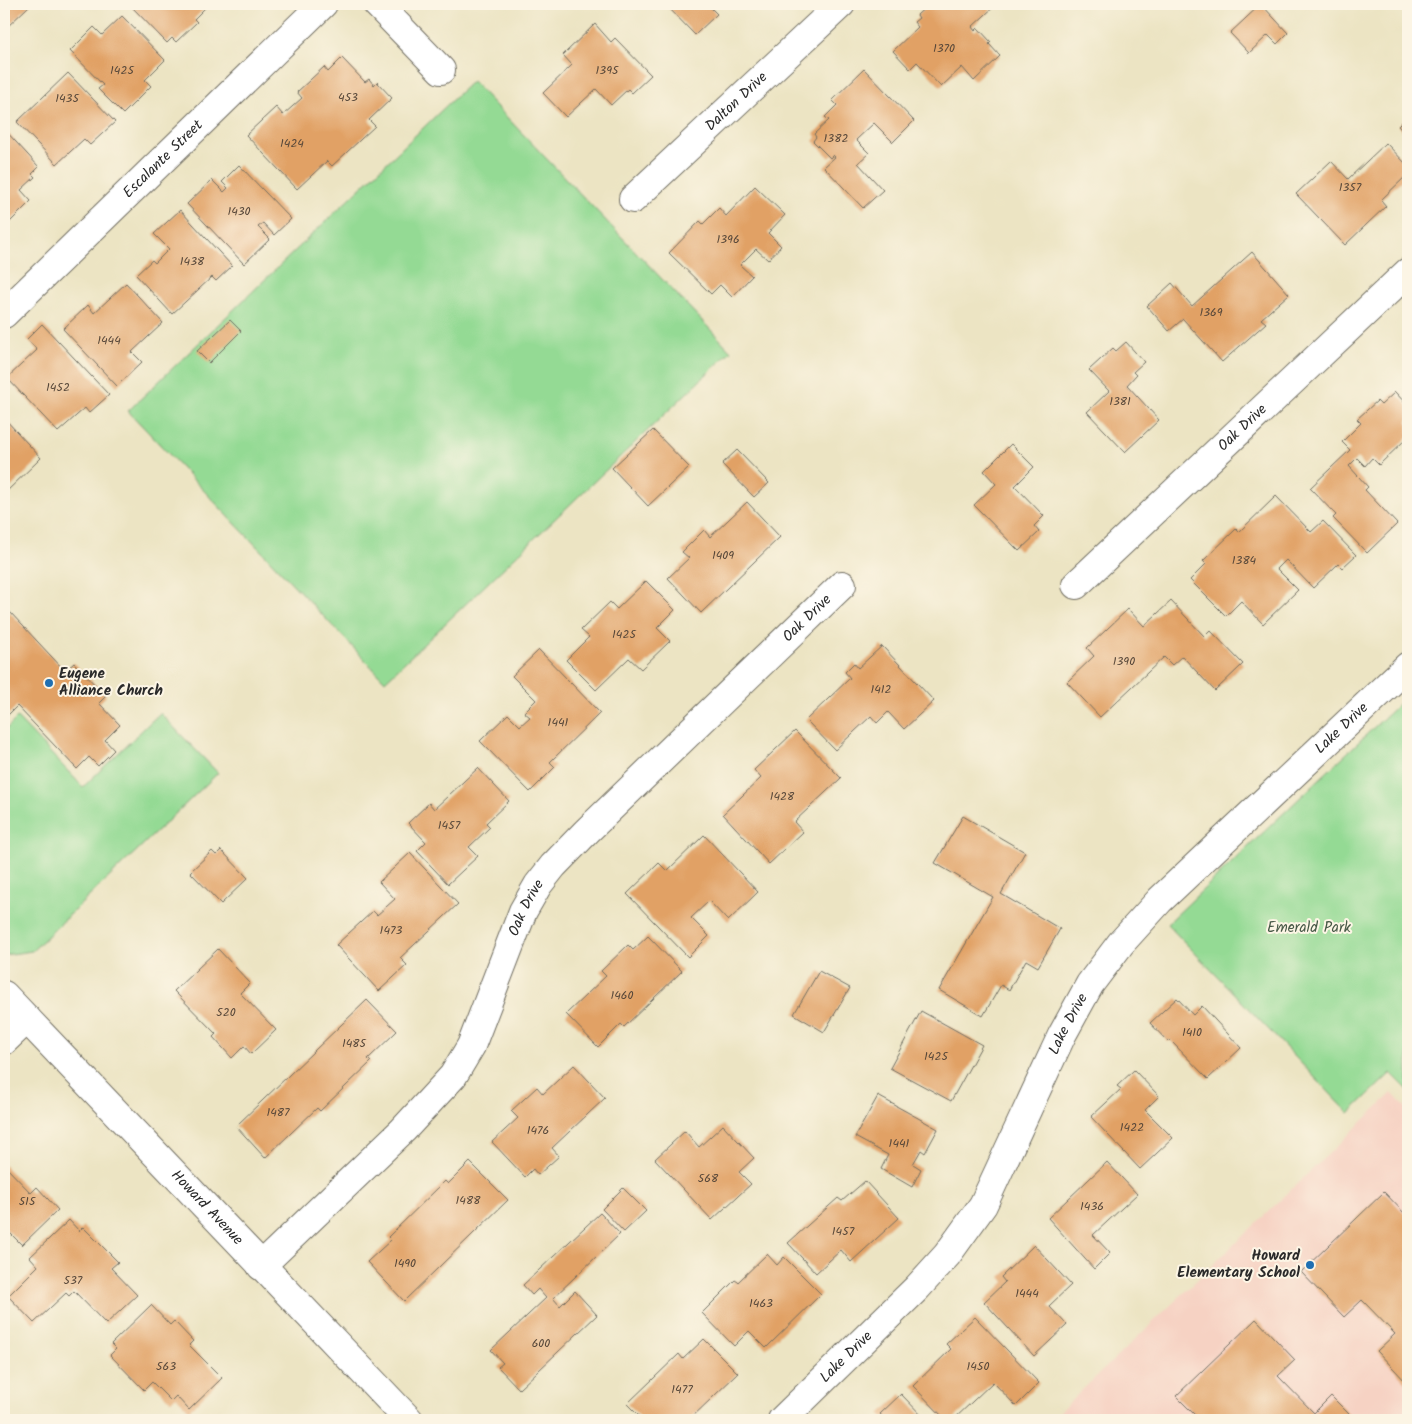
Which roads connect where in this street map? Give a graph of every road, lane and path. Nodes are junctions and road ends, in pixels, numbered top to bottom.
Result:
1 (323, 4) edge
2 (377, 4) edge
3 (841, 4) edge
4 (440, 70) dead end
5 (633, 199) dead end
6 (1408, 272) edge
7 (4, 314) edge
8 (842, 585) dead end
9 (1076, 585) dead end
10 (1408, 666) edge
11 (4, 995) edge
12 (27, 1019) junction
13 (4, 1041) edge
14 (261, 1266) junction
15 (409, 1420) edge
16 (782, 1420) edge

1 - 7 street, Escalante Street
2 - 4 street
3 - 5 street, Dalton Drive
6 - 9 street, Oak Drive
8 - 14 street, Oak Drive
10 - 16 street, Lake Drive
11 - 12 street, Howard Avenue
12 - 13 street
12 - 14 street, Howard Avenue
14 - 15 street, Howard Avenue

